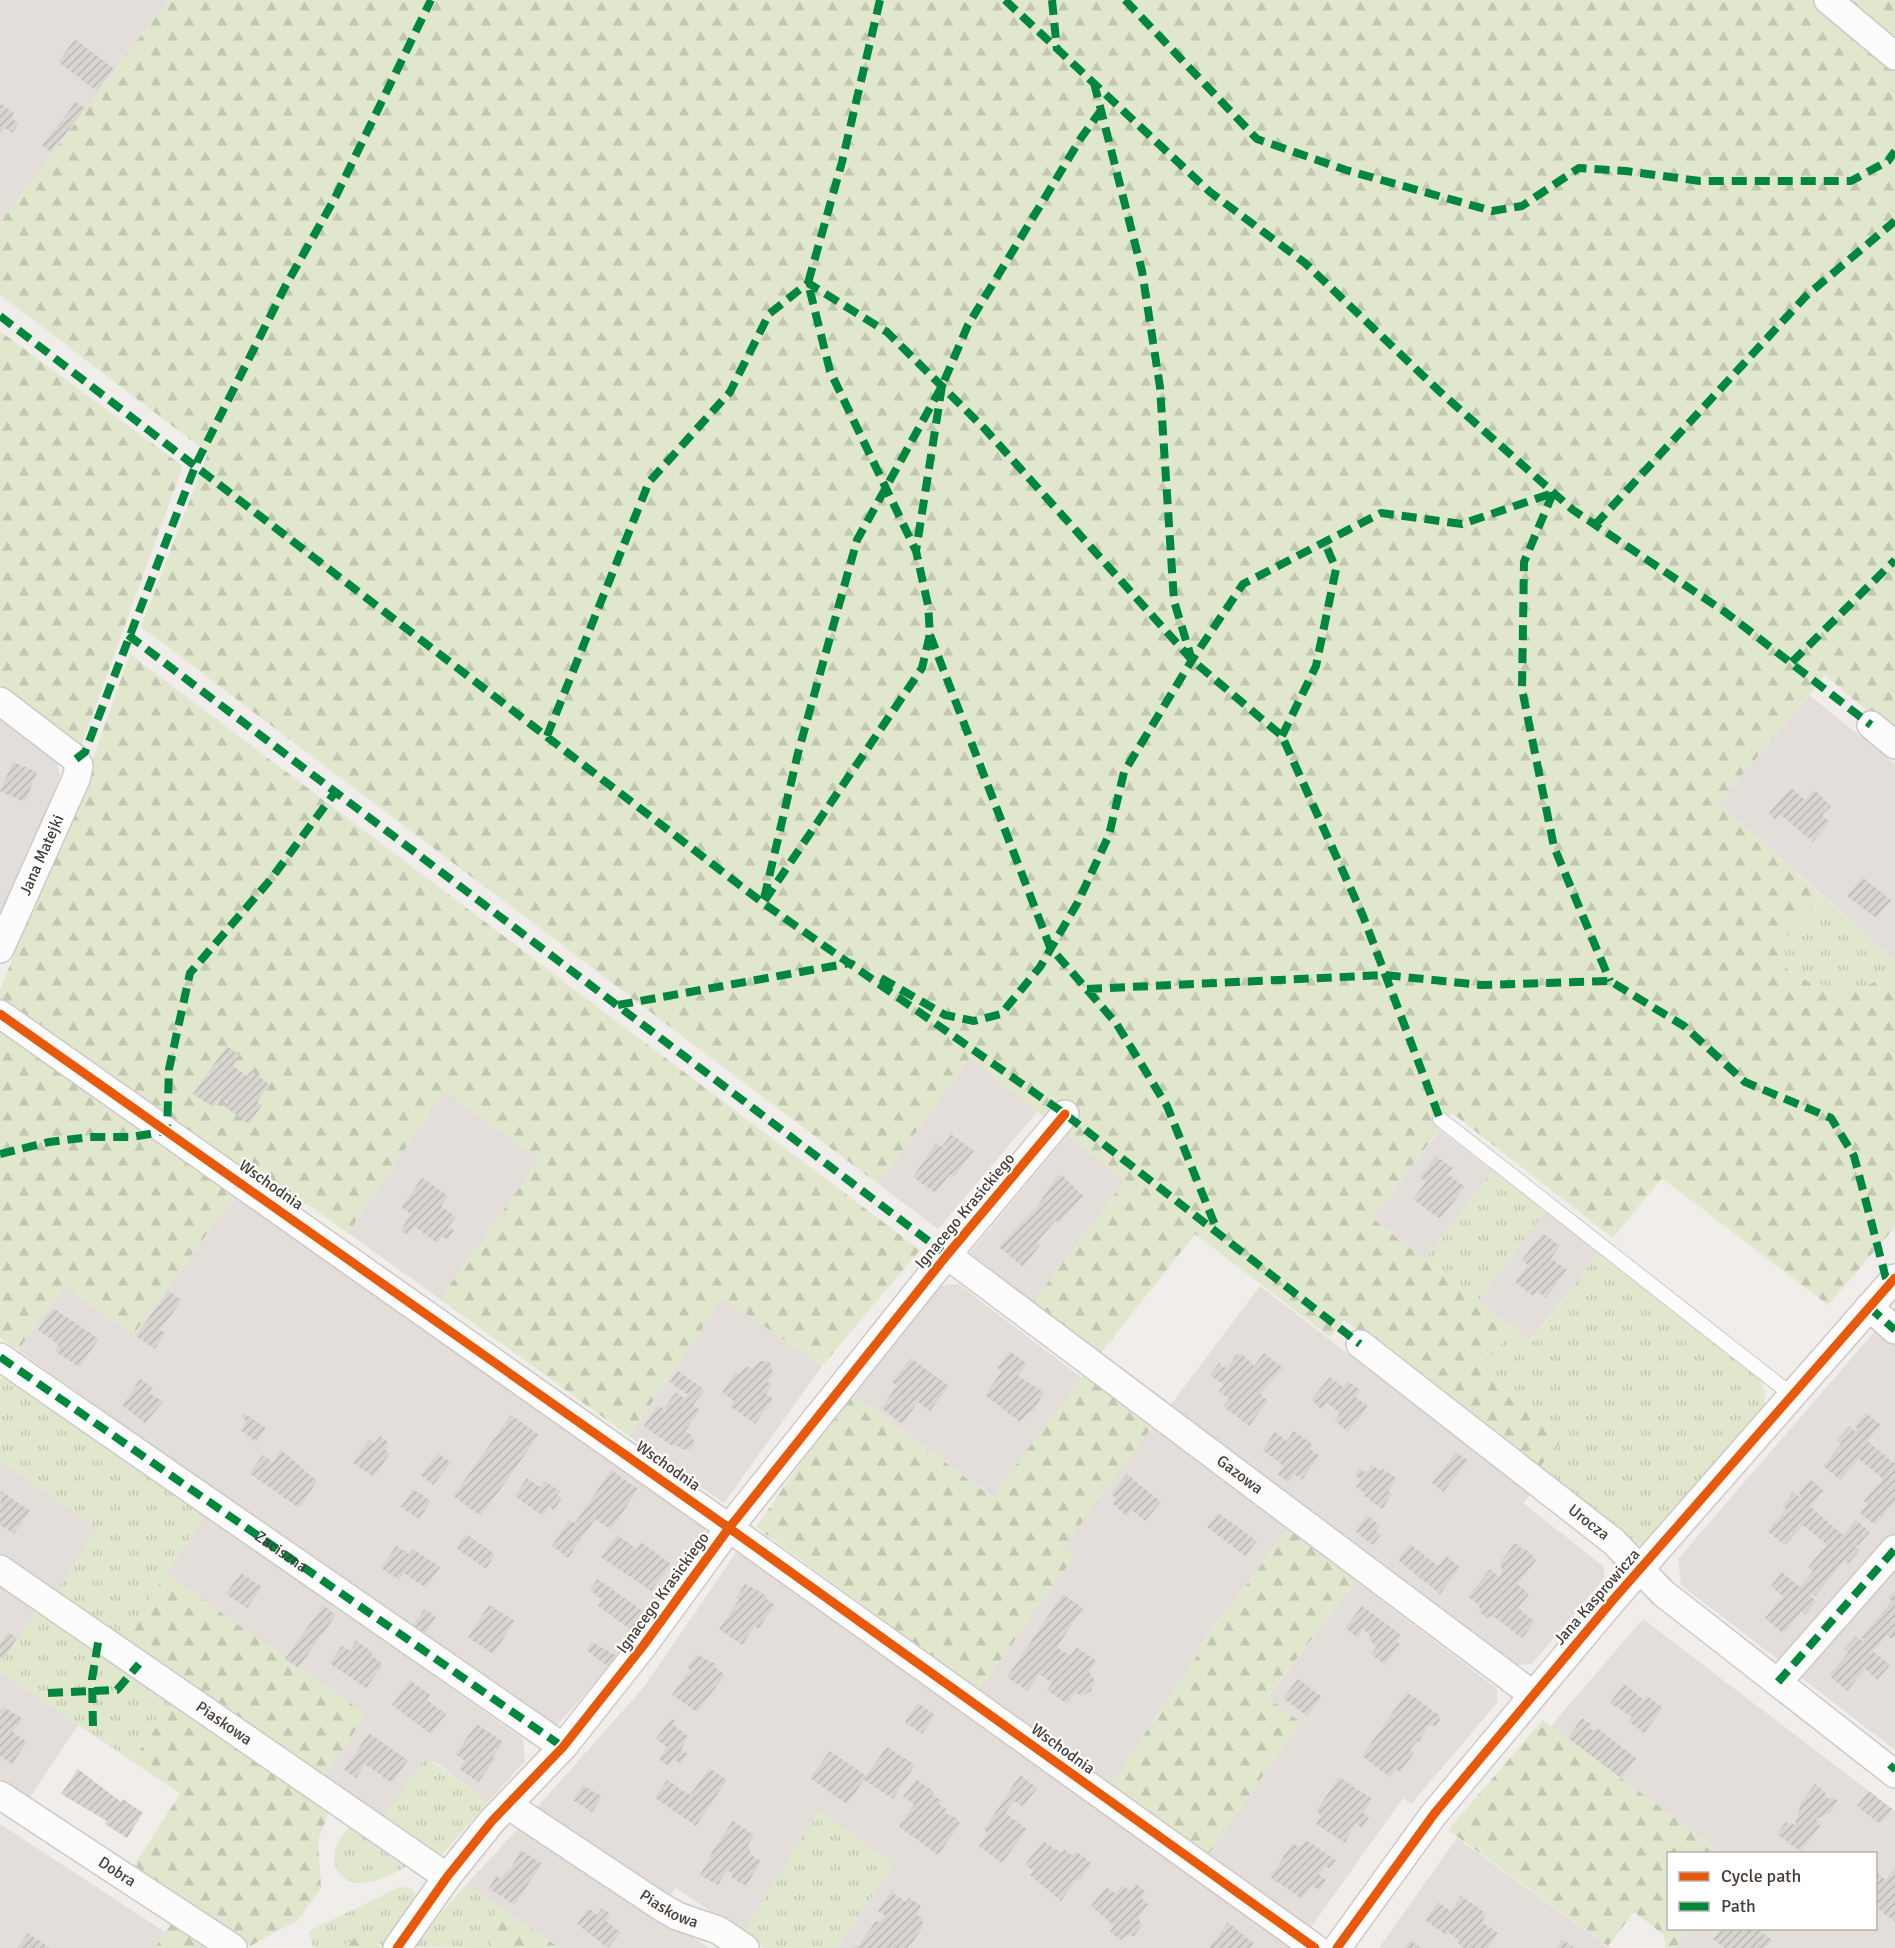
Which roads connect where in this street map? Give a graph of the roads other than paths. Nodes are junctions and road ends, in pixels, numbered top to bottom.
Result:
1 (1828, 0) edge
2 (1895, 56) edge
3 (0, 701) edge
4 (1871, 725) dead end
5 (1895, 745) edge
6 (0, 949) edge
7 (0, 1014) edge
8 (1065, 1114) dead end
9 (1440, 1119) dead end
10 (947, 1255) junction
11 (1895, 1278) edge
12 (1869, 1307) junction
13 (1895, 1330) edge
14 (1360, 1344) dead end
15 (0, 1357) edge
16 (1792, 1395) junction
17 (729, 1528) junction
18 (1895, 1549) edge
19 (0, 1569) edge
20 (1639, 1570) junction
21 (1778, 1683) junction
22 (1533, 1695) junction
23 (563, 1747) junction
24 (1893, 1770) edge
25 (0, 1795) edge
26 (508, 1805) junction
27 (447, 1877) junction
28 (233, 1948) edge
29 (397, 1948) edge
30 (745, 1948) edge
31 (1315, 1948) edge
32 (1337, 1948) edge

1 - 2 street
3 - 6 street, Jana Matejki
4 - 5 street
7 - 17 street, Wschodnia
8 - 10 street, Ignacego Krasickiego
9 - 16 lane
10 - 17 street, Ignacego Krasickiego
10 - 22 street, Gazowa
11 - 12 street, Jana Kasprowicza
12 - 13 street
12 - 16 street, Jana Kasprowicza
14 - 20 street, Urocza
15 - 23 street, Zaciszna
16 - 20 street, Jana Kasprowicza
17 - 23 street, Ignacego Krasickiego
17 - 31 street, Wschodnia
18 - 21 street
19 - 27 street, Piaskowa
20 - 21 street, Urocza
20 - 22 street, Jana Kasprowicza
21 - 24 street, Urocza
22 - 32 street, Jana Kasprowicza
23 - 26 street, Ignacego Krasickiego
25 - 28 street, Dobra
26 - 27 street, Ignacego Krasickiego
26 - 30 street, Piaskowa
27 - 29 street, Ignacego Krasickiego

